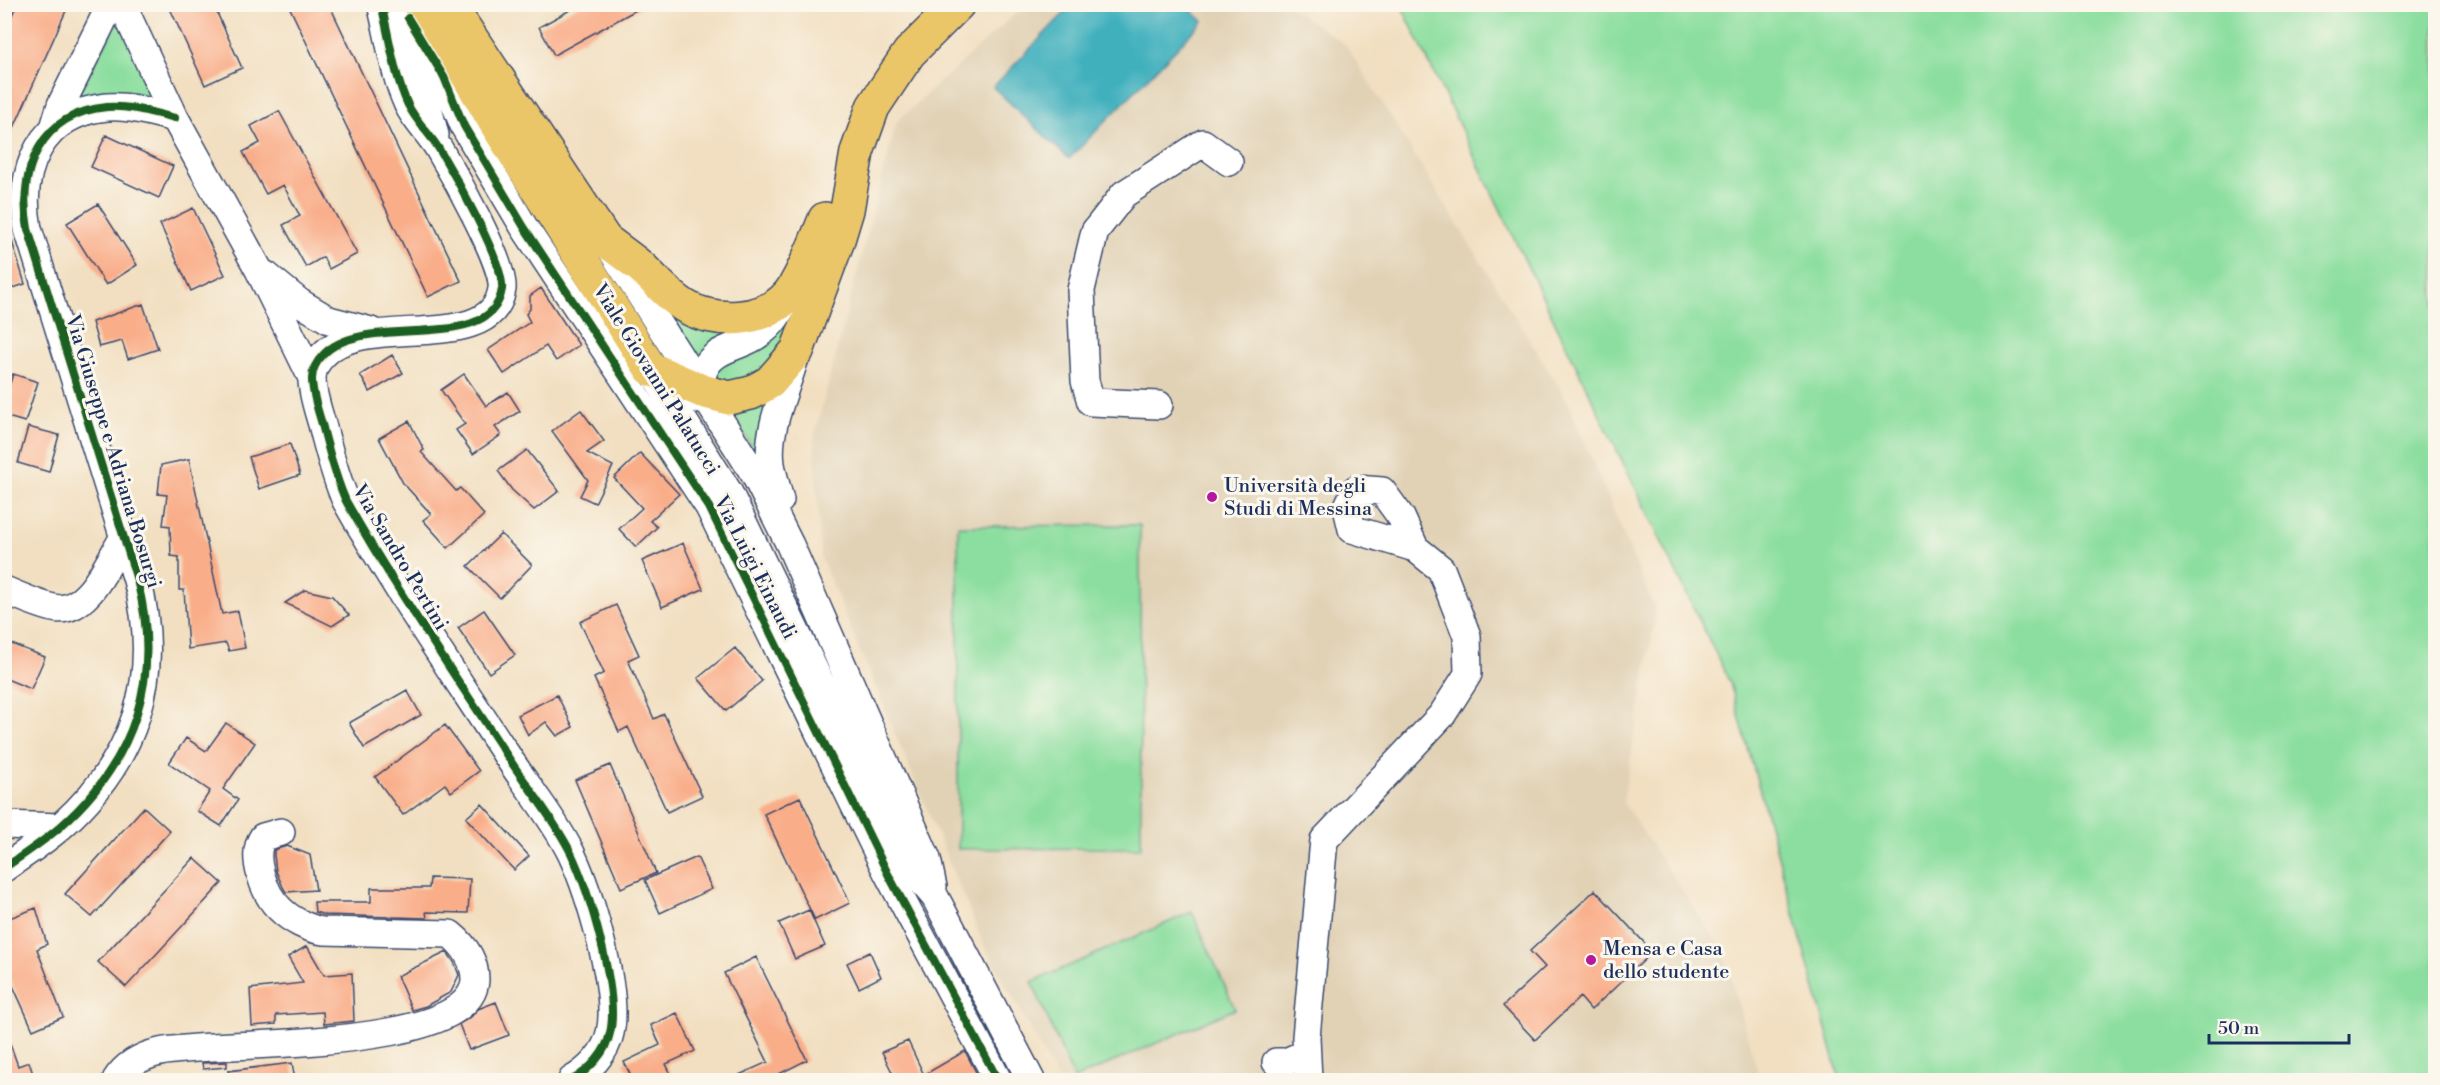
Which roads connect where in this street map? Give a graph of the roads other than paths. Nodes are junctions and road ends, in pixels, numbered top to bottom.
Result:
1 (111, 4) edge
2 (122, 4) edge
3 (449, 4) edge
4 (958, 4) edge
5 (400, 11) edge
6 (420, 73) junction
7 (447, 90) junction
8 (175, 118) junction
9 (54, 128) junction
10 (438, 147) junction
11 (857, 152) junction
12 (1229, 162) dead end
13 (605, 240) junction
14 (260, 270) junction
15 (789, 294) junction
16 (378, 333) junction
17 (797, 351) junction
18 (651, 369) junction
19 (312, 378) junction
20 (702, 391) junction
21 (1159, 405) dead end
22 (703, 451) junction
23 (124, 537) junction
24 (790, 546) junction
25 (1415, 548) dead end
26 (4, 590) edge
27 (4, 825) edge
28 (60, 827) junction
29 (281, 832) dead end
30 (4, 868) edge
31 (935, 897) junction
32 (1306, 1053) junction
33 (1276, 1062) dead end
34 (116, 1080) edge
35 (572, 1080) edge
36 (998, 1080) edge
37 (1031, 1080) edge
38 (1308, 1080) edge

1 - 9 street, Via Giuseppe e Adriana Bosurgi
2 - 8 street, Via Sandro Pertini
3 - 13 main road, Viale Giovanni Palatucci
4 - 11 main road
5 - 6 street
5 - 7 street, Via Luigi Einaudi
5 - 10 street
5 - 18 main road, Viale Giovanni Palatucci
6 - 7 street
6 - 10 street
7 - 36 street, Via Luigi Einaudi
8 - 9 street, Via Giuseppe e Adriana Bosurgi
8 - 14 street, Via Sandro Pertini
9 - 23 street, Via Giuseppe e Adriana Bosurgi
10 - 16 street
11 - 15 main road
11 - 17 main road
12 - 21 street
13 - 15 main road
13 - 20 street, Viale Giovanni Palatucci
14 - 16 street
14 - 19 street, Via Sandro Pertini
15 - 20 street
16 - 19 street
17 - 20 main road
17 - 24 street
18 - 20 main road
18 - 22 street, Viale Giovanni Palatucci
19 - 35 street, Via Sandro Pertini
20 - 22 street
20 - 24 street, Viale Giovanni Palatucci
22 - 31 street, Viale Giovanni Palatucci
23 - 26 street
23 - 28 street, Via Giuseppe e Adriana Bosurgi
24 - 31 street, Viale Giovanni Palatucci
25 - 32 street
27 - 28 street
28 - 30 street, Via Giuseppe e Adriana Bosurgi
29 - 34 street
31 - 37 street, Viale Giovanni Palatucci
32 - 33 street
32 - 38 street

